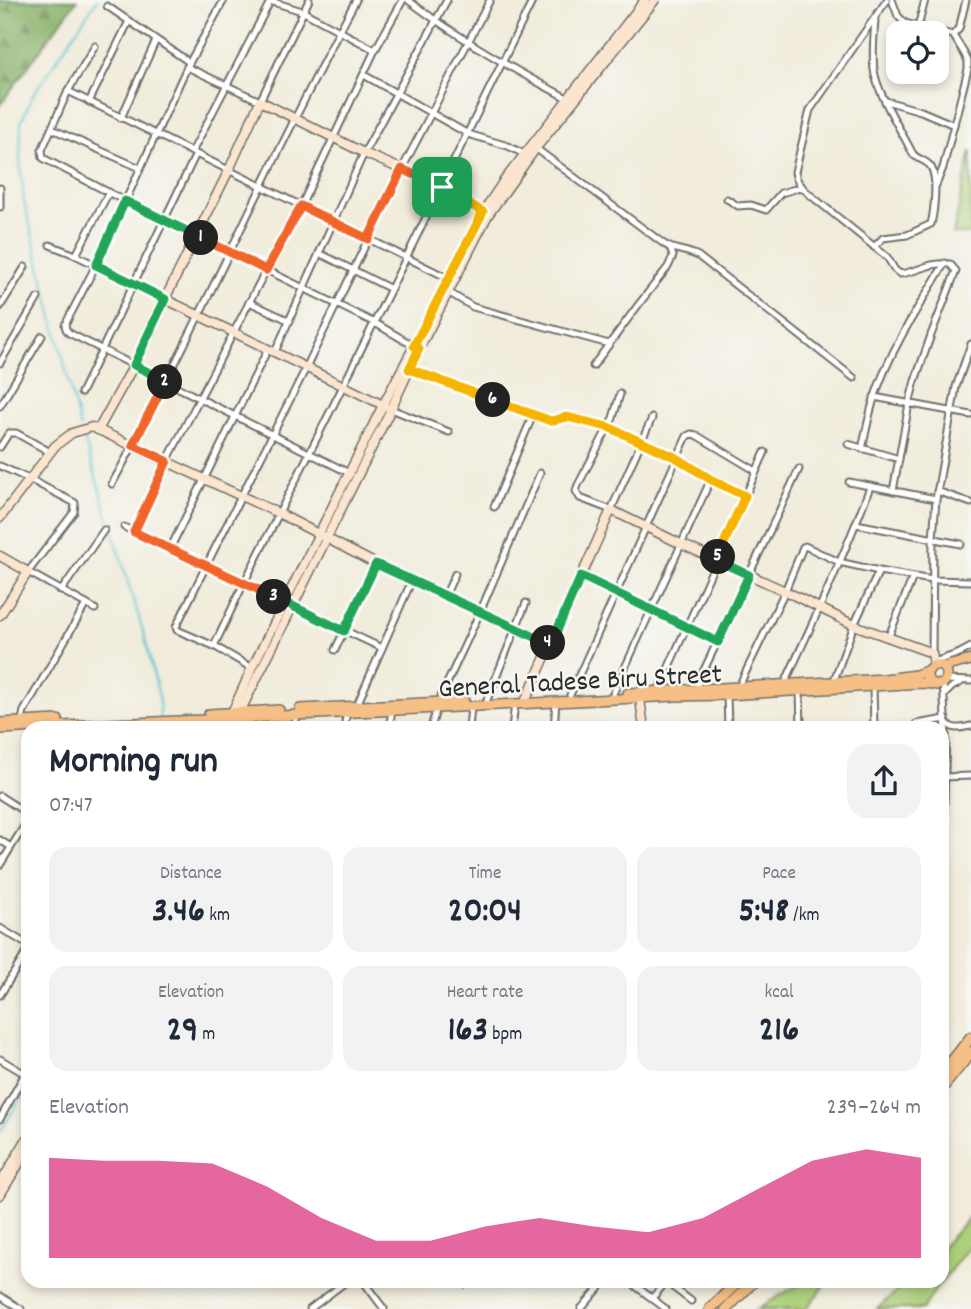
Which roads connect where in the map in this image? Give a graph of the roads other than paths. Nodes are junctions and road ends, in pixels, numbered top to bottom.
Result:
1 (224, 0) edge
2 (270, 0) edge
3 (309, 0) edge
4 (356, 0) edge
5 (403, 0) edge
6 (408, 0) edge
7 (447, 0) edge
8 (490, 0) edge
9 (533, 0) edge
10 (645, 0) edge
11 (655, 0) edge
12 (889, 0) edge
13 (925, 0) edge
14 (966, 0) edge
15 (107, 6) dead end
16 (302, 11) junction
17 (875, 18) junction
18 (129, 21) junction
19 (435, 21) junction
20 (903, 21) edge
21 (920, 21) edge
22 (340, 30) junction
23 (953, 35) junction
24 (949, 36) edge
25 (156, 40) junction
26 (468, 41) junction
27 (95, 46) dead end
28 (375, 50) junction
29 (188, 64) junction
30 (503, 64) junction
31 (364, 75) junction
32 (226, 85) junction
33 (68, 91) junction
34 (396, 93) junction
35 (567, 98) junction
36 (260, 101) junction
37 (886, 101) junction
38 (89, 102) junction
39 (430, 114) junction
40 (121, 118) junction
41 (295, 118) junction
42 (954, 125) junction
43 (52, 129) junction
44 (155, 134) junction
45 (468, 134) junction
46 (334, 137) junction
47 (534, 147) junction
48 (194, 153) junction
49 (364, 153) junction
50 (524, 154) junction
51 (140, 169) junction
52 (402, 169) junction
53 (229, 170) junction
54 (262, 187) junction
55 (442, 187) junction
56 (802, 187) junction
57 (0, 188) edge
58 (934, 188) junction
59 (109, 192) junction
60 (727, 199) dead end
61 (125, 201) junction
62 (301, 206) junction
63 (0, 207) edge
64 (483, 212) junction
65 (164, 220) junction
66 (333, 222) junction
67 (196, 236) junction
68 (368, 239) junction
69 (50, 245) dead end
70 (874, 247) junction
71 (670, 248) junction
72 (229, 252) junction
73 (319, 253) junction
74 (76, 255) junction
75 (407, 258) junction
76 (945, 263) junction
77 (96, 265) junction
78 (25, 267) dead end
79 (266, 270) junction
80 (353, 271) junction
81 (451, 280) junction
82 (133, 284) junction
83 (304, 289) junction
84 (391, 289) junction
85 (448, 292) junction
86 (3, 297) edge
87 (38, 298) dead end
88 (165, 299) junction
89 (249, 302) junction
90 (337, 304) junction
91 (0, 307) edge
92 (199, 315) junction
93 (290, 321) junction
94 (374, 323) junction
95 (234, 332) junction
96 (42, 336) dead end
97 (610, 344) junction
98 (971, 344) edge
99 (416, 348) junction
100 (102, 349) junction
101 (271, 351) junction
102 (0, 363) edge
103 (134, 365) junction
104 (593, 366) dead end
105 (306, 368) junction
106 (409, 369) junction
107 (855, 378) dead end
108 (166, 381) junction
109 (343, 386) junction
110 (81, 393) dead end
111 (620, 394) dead end
112 (874, 397) junction
113 (200, 398) junction
114 (909, 404) junction
115 (0, 406) edge
116 (387, 407) junction
117 (951, 411) junction
118 (533, 415) junction
119 (971, 415) edge
120 (235, 416) junction
121 (652, 418) dead end
122 (608, 427) junction
123 (95, 428) junction
124 (449, 432) dead end
125 (272, 434) junction
126 (641, 442) junction
127 (848, 444) dead end
128 (133, 445) junction
129 (0, 447) edge
130 (862, 449) junction
131 (50, 452) junction
132 (765, 452) dead end
133 (310, 453) junction
134 (677, 458) junction
135 (899, 459) junction
136 (167, 461) junction
137 (0, 466) edge
138 (799, 469) dead end
139 (756, 471) junction
140 (540, 473) dead end
141 (353, 475) junction
142 (204, 478) junction
143 (29, 479) junction
144 (710, 479) junction
145 (849, 482) dead end
146 (112, 484) dead end
147 (870, 486) junction
148 (893, 491) junction
149 (937, 491) junction
150 (242, 496) junction
151 (745, 496) junction
152 (936, 499) junction
153 (971, 503) edge
154 (494, 507) dead end
155 (3, 508) edge
156 (611, 510) junction
157 (280, 514) junction
158 (0, 518) edge
159 (856, 524) junction
160 (646, 526) junction
161 (124, 527) dead end
162 (104, 530) dead end
163 (134, 532) junction
164 (322, 537) junction
165 (933, 539) junction
166 (681, 544) junction
167 (961, 544) dead end
168 (170, 548) junction
169 (0, 556) edge
170 (716, 560) junction
171 (839, 562) junction
172 (376, 564) junction
173 (206, 566) junction
174 (880, 571) junction
175 (28, 572) junction
176 (455, 574) dead end
177 (749, 575) junction
178 (581, 576) junction
179 (913, 577) junction
180 (412, 580) junction
181 (932, 580) junction
182 (971, 581) edge
183 (244, 583) junction
184 (61, 591) junction
185 (785, 591) junction
186 (615, 593) junction
187 (445, 596) junction
188 (526, 603) dead end
189 (86, 604) junction
190 (289, 604) junction
191 (820, 608) junction
192 (95, 609) dead end
193 (651, 610) junction
194 (480, 612) junction
195 (0, 615) edge
196 (854, 625) junction
197 (686, 627) junction
198 (515, 628) junction
199 (344, 631) junction
200 (888, 638) junction
201 (718, 642) junction
202 (551, 644) junction
203 (214, 646) junction
204 (971, 647) edge
205 (382, 648) junction
206 (335, 650) dead end
207 (971, 661) edge
208 (935, 663) junction
209 (252, 668) junction
210 (942, 681) junction
211 (964, 681) junction
212 (971, 681) edge
213 (784, 685) junction
214 (832, 686) junction
215 (873, 687) junction
216 (695, 690) junction
217 (800, 691) junction
218 (734, 692) junction
219 (613, 694) junction
220 (658, 694) junction
221 (570, 695) junction
222 (639, 695) junction
223 (944, 695) junction
224 (488, 700) junction
225 (522, 702) junction
226 (556, 702) junction
227 (438, 706) junction
228 (471, 706) junction
229 (351, 708) junction
230 (393, 708) junction
231 (297, 715) junction
232 (232, 720) edge
233 (22, 721) edge
234 (156, 721) edge
235 (296, 721) edge
236 (346, 721) edge
237 (390, 721) edge
238 (433, 721) edge
239 (470, 721) edge
240 (515, 721) edge
241 (555, 721) edge
242 (643, 721) edge
243 (730, 721) edge
244 (801, 721) edge
245 (874, 721) edge
246 (946, 721) edge
247 (949, 724) edge
248 (1, 725) edge
249 (21, 725) edge
250 (971, 726) edge
251 (971, 776) edge
252 (949, 777) edge
253 (0, 796) edge
254 (21, 810) edge
255 (21, 832) edge
256 (0, 841) edge
257 (11, 848) junction
258 (0, 865) edge
259 (0, 929) edge
260 (21, 942) edge
261 (21, 960) edge
262 (0, 976) edge
263 (9, 981) junction
264 (0, 995) edge
265 (971, 1037) edge
266 (971, 1052) edge
267 (0, 1059) edge
268 (949, 1065) edge
269 (21, 1068) edge
270 (949, 1079) edge
271 (21, 1081) edge
272 (0, 1117) edge
273 (21, 1149) edge
274 (21, 1160) edge
275 (0, 1184) edge
276 (0, 1195) edge
277 (338, 1288) edge
278 (368, 1288) edge
279 (599, 1288) edge
280 (638, 1288) edge
281 (660, 1288) edge
282 (675, 1288) edge
283 (732, 1288) edge
284 (747, 1288) edge
285 (0, 1296) edge
286 (652, 1298) junction
287 (691, 1301) dead end
288 (21, 1309) edge
289 (310, 1309) edge
290 (384, 1309) edge
291 (581, 1309) edge
292 (666, 1309) edge
293 (710, 1309) edge
294 (726, 1309) edge

1 - 29 street
2 - 16 street
2 - 32 street
3 - 16 street
4 - 22 street
5 - 28 street
6 - 19 street
7 - 19 street
8 - 26 street
9 - 30 street
10 - 35 street
11 - 47 street
12 - 17 street
12 - 20 street
13 - 21 street
14 - 23 street
15 - 18 street
16 - 22 street
16 - 36 street
17 - 37 street
17 - 56 street
18 - 25 street
18 - 38 street
19 - 26 street
19 - 34 street
22 - 28 street
22 - 41 street
23 - 24 street
23 - 42 street
25 - 29 street
25 - 40 street
26 - 30 street
26 - 39 street
27 - 33 street
28 - 31 street
29 - 32 street
29 - 44 street
30 - 35 street
30 - 45 street
31 - 34 street
31 - 46 street
32 - 36 street
32 - 48 street
33 - 38 street
33 - 43 street
34 - 39 street
34 - 49 street
35 - 47 street
36 - 41 street
36 - 53 street
37 - 42 street
37 - 58 street
38 - 40 street
39 - 45 street
39 - 52 street
40 - 44 street
41 - 46 street
41 - 54 street
42 - 58 street
43 - 51 street
43 - 59 street
44 - 48 street
44 - 51 street
45 - 50 street
45 - 55 street
46 - 49 street
46 - 62 street
47 - 50 street
47 - 71 street
47 - 81 street
48 - 53 street
48 - 65 street
49 - 52 street
49 - 66 street
50 - 64 street
51 - 61 street
52 - 55 street
52 - 68 street
53 - 54 street
53 - 67 street
54 - 62 street
54 - 72 street
55 - 64 street
55 - 75 street
56 - 60 street
56 - 70 street
57 - 63 street
58 - 70 street
59 - 61 street
59 - 74 street
61 - 65 street
61 - 77 street
62 - 66 street
62 - 79 street
64 - 81 street
65 - 67 street
65 - 82 street
66 - 68 street
66 - 73 street
67 - 72 street
67 - 88 street
68 - 75 street
68 - 80 street
69 - 74 street
70 - 76 street
71 - 97 street
71 - 107 street
72 - 79 street
72 - 92 street
73 - 80 street
73 - 83 street
74 - 77 street
75 - 81 street
75 - 84 street
76 - 112 street
76 - 114 street
77 - 82 street
77 - 100 street
78 - 86 street
79 - 83 street
79 - 89 street
80 - 84 street
80 - 90 street
81 - 85 street
81 - 99 street
82 - 88 street
82 - 100 street
83 - 90 street
83 - 93 street
84 - 94 street
85 - 97 street
85 - 99 street
86 - 91 street
87 - 102 street
88 - 92 street
88 - 103 street
89 - 93 street
89 - 95 street
90 - 94 street
90 - 105 street
92 - 95 street
92 - 108 street
93 - 101 street
94 - 99 street
94 - 109 street
95 - 101 street
95 - 113 street
96 - 115 street
97 - 104 street
98 - 117 street
99 - 106 street
99 - 116 street
100 - 103 street
100 - 110 street
101 - 105 street
101 - 120 street
103 - 108 street
103 - 123 street
105 - 109 street
105 - 125 street
106 - 116 street
106 - 118 street
108 - 113 street
108 - 128 street
109 - 116 street
109 - 133 street
111 - 122 street
112 - 114 street
112 - 130 street
113 - 120 street
113 - 136 street
114 - 117 street
114 - 135 street
116 - 124 street
116 - 141 street
117 - 119 street
117 - 149 street
118 - 122 street
118 - 154 street
120 - 125 street
120 - 142 street
121 - 126 street
122 - 126 street
122 - 156 street
123 - 128 street
123 - 131 street
125 - 133 street
125 - 150 street
126 - 134 street
126 - 156 street
127 - 130 street
128 - 136 street
128 - 146 street
129 - 131 street
130 - 135 street
131 - 143 street
132 - 139 street
133 - 141 street
133 - 157 street
134 - 139 street
134 - 144 street
134 - 160 street
135 - 148 street
136 - 142 street
136 - 163 street
137 - 143 street
138 - 177 street
139 - 151 street
140 - 194 street
141 - 164 street
142 - 150 street
142 - 168 street
143 - 155 street
143 - 175 street
144 - 151 street
144 - 166 street
145 - 147 street
147 - 148 street
147 - 159 street
148 - 152 street
149 - 152 street
149 - 153 street
150 - 157 street
150 - 173 street
151 - 170 street
152 - 165 street
155 - 158 street
156 - 160 street
156 - 178 street
157 - 164 street
157 - 183 street
159 - 165 street
159 - 171 street
160 - 166 street
160 - 186 street
161 - 163 street
162 - 184 street
163 - 168 street
164 - 172 street
164 - 190 street
165 - 167 street
165 - 181 street
166 - 170 street
166 - 193 street
168 - 173 street
169 - 175 street
170 - 177 street
170 - 197 street
171 - 174 street
171 - 185 street
171 - 191 street
172 - 180 street
172 - 199 street
173 - 183 street
173 - 203 street
174 - 179 street
174 - 196 street
175 - 184 street
175 - 195 street
176 - 187 street
177 - 185 street
177 - 201 street
178 - 186 street
178 - 202 street
179 - 181 street
179 - 200 street
180 - 187 street
180 - 205 street
181 - 182 street
181 - 208 street
183 - 190 street
183 - 203 street
184 - 189 street
185 - 191 street
185 - 218 street
186 - 193 street
186 - 221 street
187 - 194 street
188 - 198 street
189 - 192 street
189 - 233 street
190 - 199 street
190 - 209 street
190 - 232 street
191 - 196 street
191 - 213 street
193 - 197 street
193 - 219 street
194 - 198 street
194 - 227 street
196 - 200 street
196 - 214 street
197 - 201 street
197 - 220 street
198 - 202 street
198 - 224 street
199 - 205 street
199 - 206 street
200 - 208 street
201 - 216 street
202 - 225 street
203 - 209 street
204 - 208 street
205 - 229 street
207 - 208 main road, General Tadese Biru Street
207 - 210 main road
208 - 210 main road
208 - 210 main road
208 - 214 main road, General Tadese Biru Street
209 - 232 street
210 - 211 street
210 - 215 main road, General Tadese Biru Street
210 - 223 street
211 - 212 street
211 - 223 street
213 - 214 main road, General Tadese Biru Street
213 - 218 main road, General Tadese Biru Street
214 - 215 main road, General Tadese Biru Street
214 - 217 main road, General Tadese Biru Street
215 - 245 street
216 - 218 main road, General Tadese Biru Street
216 - 220 main road, General Tadese Biru Street
217 - 218 main road, General Tadese Biru Street
217 - 244 street
218 - 220 main road, General Tadese Biru Street
218 - 243 street
219 - 221 main road, General Tadese Biru Street
219 - 222 main road, General Tadese Biru Street
220 - 222 main road, General Tadese Biru Street
221 - 225 main road, General Tadese Biru Street
222 - 226 main road, General Tadese Biru Street
222 - 242 street
223 - 246 street
224 - 225 main road, General Tadese Biru Street
224 - 227 main road, General Tadese Biru Street
225 - 226 main road, General Tadese Biru Street
225 - 228 main road, General Tadese Biru Street
225 - 240 street
226 - 241 street
227 - 228 main road, General Tadese Biru Street
227 - 230 main road, General Tadese Biru Street
227 - 238 street
228 - 239 street
229 - 230 main road, General Tadese Biru Street
229 - 231 main road, General Tadese Biru Street
229 - 232 main road, General Tadese Biru Street
229 - 236 street
230 - 237 street
231 - 232 main road, General Tadese Biru Street
231 - 235 street
232 - 234 main road
247 - 250 street
248 - 249 main road
251 - 252 street
253 - 254 street
255 - 257 street
256 - 257 street
257 - 258 street
259 - 260 street
261 - 263 street
262 - 263 street
263 - 264 street
265 - 268 highway
266 - 270 highway
267 - 269 street
271 - 272 street
273 - 275 street
274 - 276 street
277 - 289 street
278 - 290 street
279 - 291 street
280 - 286 street
281 - 286 street
282 - 287 street
283 - 293 highway
284 - 294 highway
285 - 288 street
286 - 292 street

